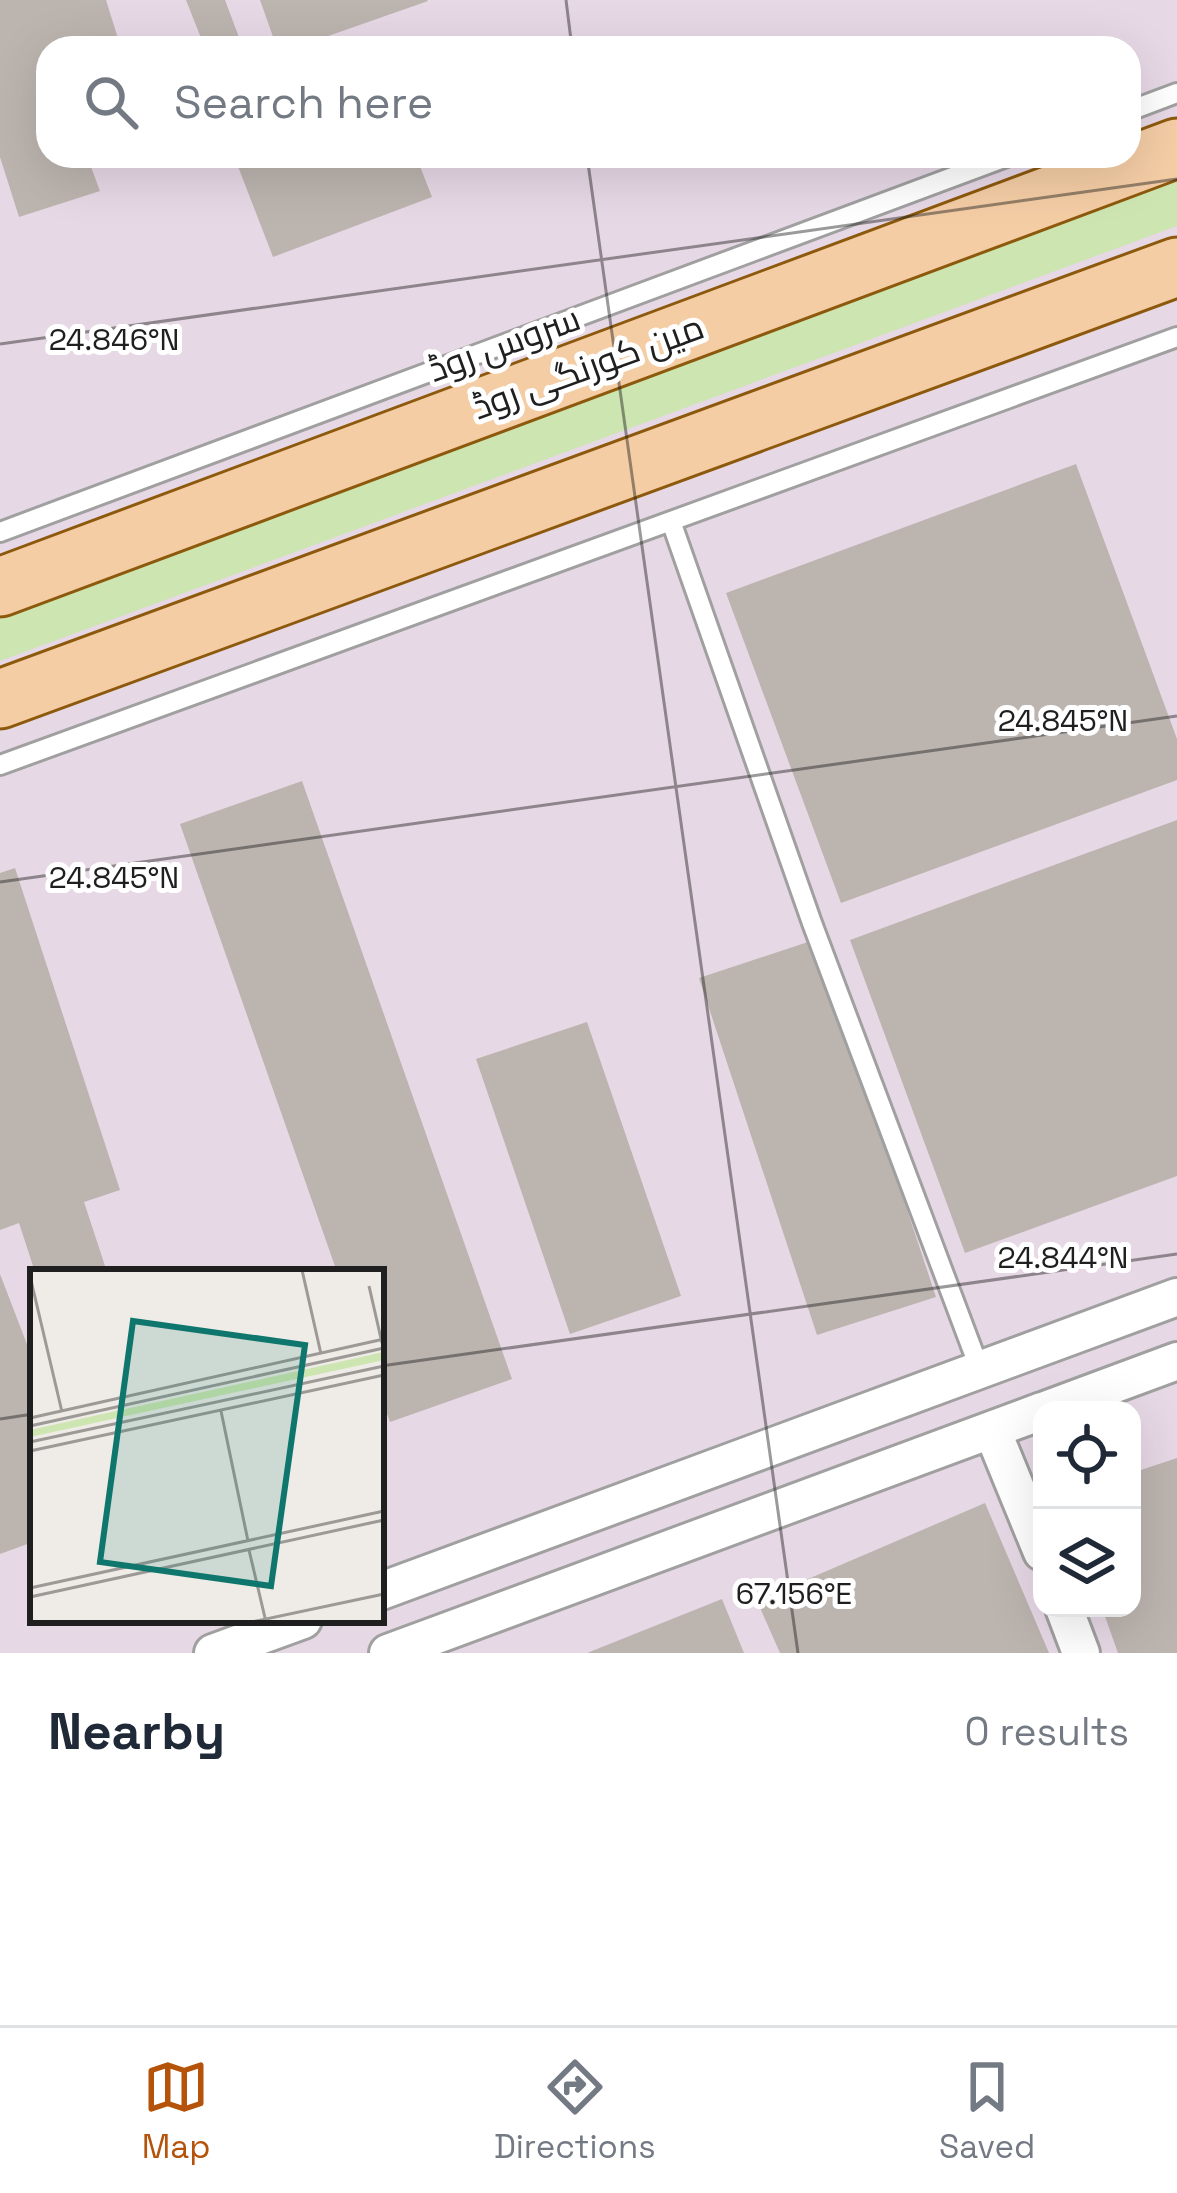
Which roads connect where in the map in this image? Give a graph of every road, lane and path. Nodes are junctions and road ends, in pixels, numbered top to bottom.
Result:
1 (1177, 93) edge
2 (1141, 106) edge
3 (1177, 148) edge
4 (1141, 161) edge
5 (977, 168) edge
6 (1123, 168) edge
7 (1177, 267) edge
8 (1177, 337) edge
9 (672, 524) junction
10 (0, 532) edge
11 (0, 587) edge
12 (0, 699) edge
13 (0, 766) edge
14 (1177, 1298) edge
15 (1177, 1361) edge
16 (980, 1370) junction
17 (1071, 1401) edge
18 (1033, 1415) edge
19 (992, 1430) junction
20 (1033, 1530) edge
21 (384, 1590) edge
22 (1067, 1617) edge
23 (295, 1623) edge
24 (213, 1653) edge
25 (388, 1653) edge
26 (1081, 1653) edge

1 - 2 lane
3 - 4 main road, مین کورنگی روڈ
5 - 10 lane, سروس روڈ
6 - 11 main road, مین کورنگی روڈ
7 - 12 main road
8 - 9 lane
9 - 13 lane
9 - 16 lane
14 - 16 street
15 - 17 street
16 - 21 street
18 - 19 street
19 - 20 street
19 - 25 street
22 - 26 street
23 - 24 street

